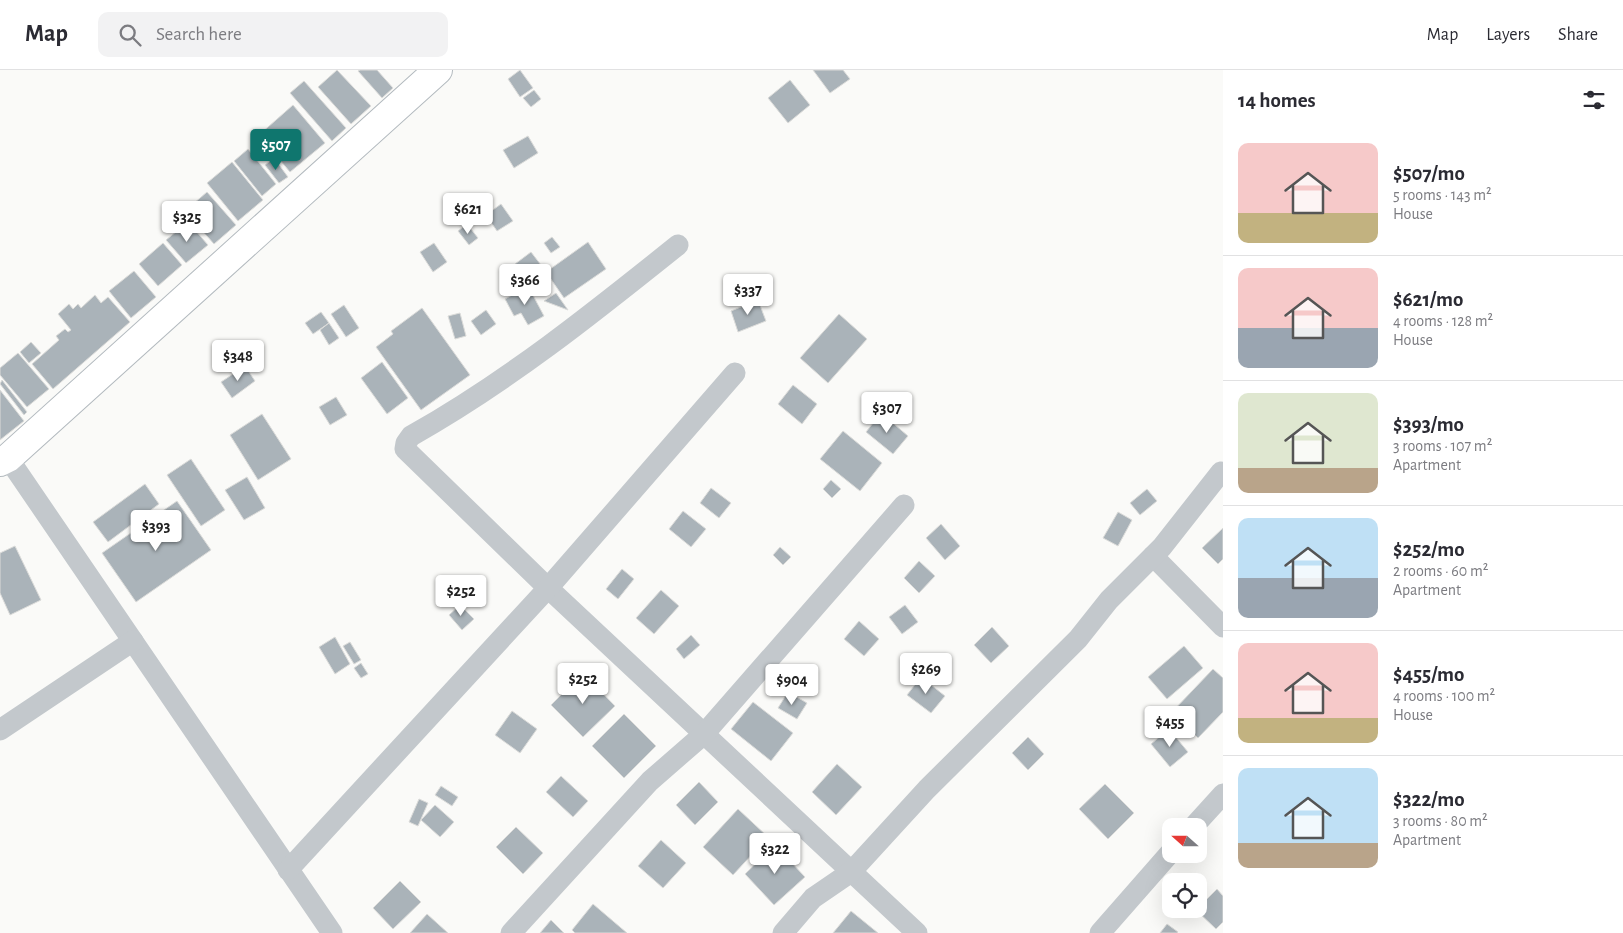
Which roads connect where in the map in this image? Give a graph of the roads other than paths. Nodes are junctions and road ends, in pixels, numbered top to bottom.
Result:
1 (438, 70) edge
2 (678, 245) dead end
3 (734, 373) dead end
4 (4, 460) edge
5 (1221, 472) dead end
6 (904, 505) dead end
7 (1153, 556) junction
8 (548, 588) junction
9 (1223, 627) edge
10 (133, 640) junction
11 (0, 730) edge
12 (704, 734) junction
13 (1223, 794) edge
14 (1201, 818) edge
15 (1162, 862) edge
16 (288, 870) junction
17 (851, 872) junction
18 (332, 933) edge
19 (511, 933) edge
20 (783, 933) edge
21 (917, 933) edge
22 (1100, 933) edge

1 - 4 main road
2 - 8 street
3 - 8 street
4 - 10 street
5 - 7 street
6 - 12 street
7 - 9 street
7 - 17 street
8 - 12 street
8 - 16 street
10 - 11 street
10 - 16 street
12 - 17 street
12 - 19 street
13 - 14 street
15 - 22 street
16 - 18 street
17 - 20 street
17 - 21 street

